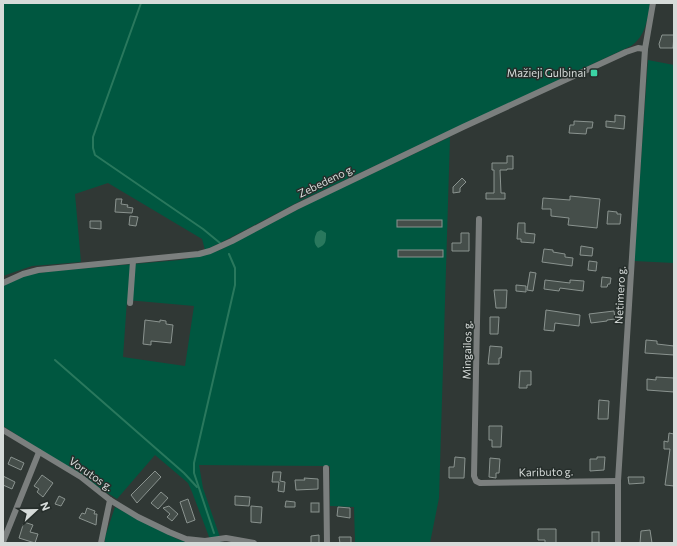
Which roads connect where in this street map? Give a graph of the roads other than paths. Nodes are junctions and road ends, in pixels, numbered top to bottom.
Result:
1 (653, 3) edge
2 (644, 48) junction
3 (479, 219) dead end
4 (133, 261) junction
5 (3, 283) edge
6 (130, 304) dead end
7 (3, 430) edge
8 (39, 452) junction
9 (326, 468) dead end
10 (476, 481) joint
11 (618, 481) junction
12 (110, 500) junction
13 (3, 542) edge
14 (101, 543) edge
15 (254, 543) edge
16 (327, 543) edge
17 (618, 543) edge

1 - 2 street, Netimero g.
2 - 4 street, Zebedeno g.
2 - 11 street, Netimero g.
3 - 10 street, Mingailos g.
4 - 5 street, Zebedeno g.
4 - 6 street
7 - 8 street, Vorutos g.
8 - 12 street, Vorutos g.
8 - 13 street
9 - 16 street
10 - 11 street, Kaributo g.
11 - 17 street, Netimero g.
12 - 14 street
12 - 15 street, Vorutos g.

